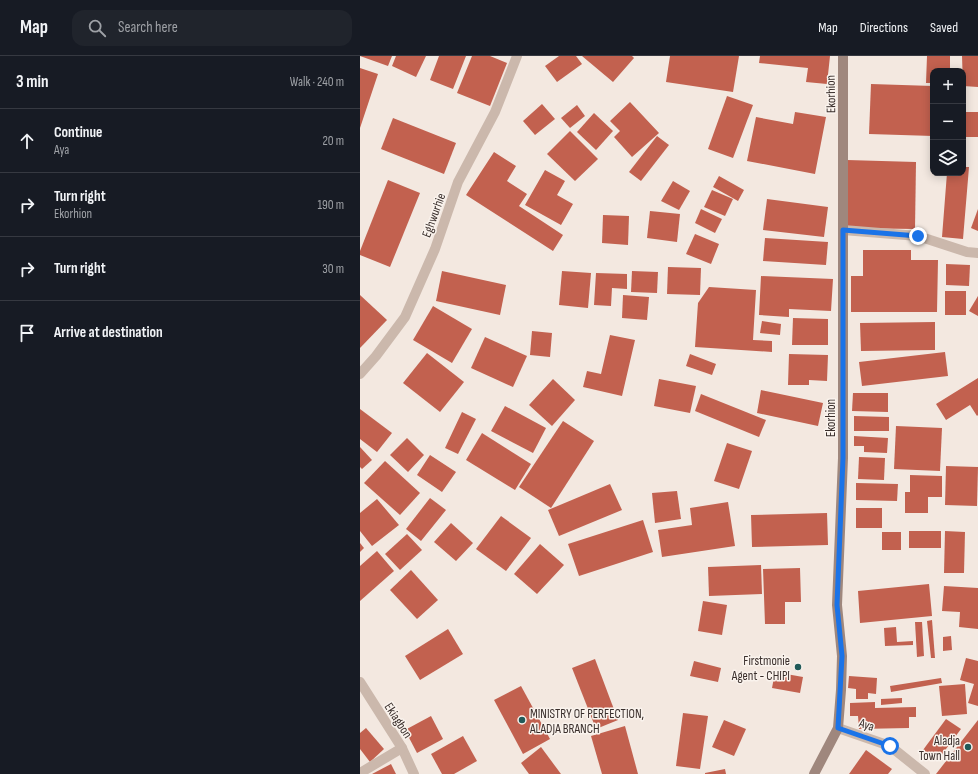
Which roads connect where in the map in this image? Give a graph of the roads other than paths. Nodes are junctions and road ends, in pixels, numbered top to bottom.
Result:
1 (517, 56) edge
2 (843, 56) edge
3 (843, 230) junction
4 (978, 253) edge
5 (360, 374) edge
6 (360, 682) edge
7 (838, 728) junction
8 (402, 748) junction
9 (360, 773) edge
10 (414, 774) edge
11 (814, 774) edge
12 (925, 774) edge

1 - 5 street, Eghwurhie
2 - 3 street, Ekorhion
3 - 4 street
3 - 7 street, Ekorhion
6 - 8 street, Ekiagbon
7 - 11 street, Ekorhion
7 - 12 street, Aya
8 - 9 street
8 - 10 street, Ekiagbon

